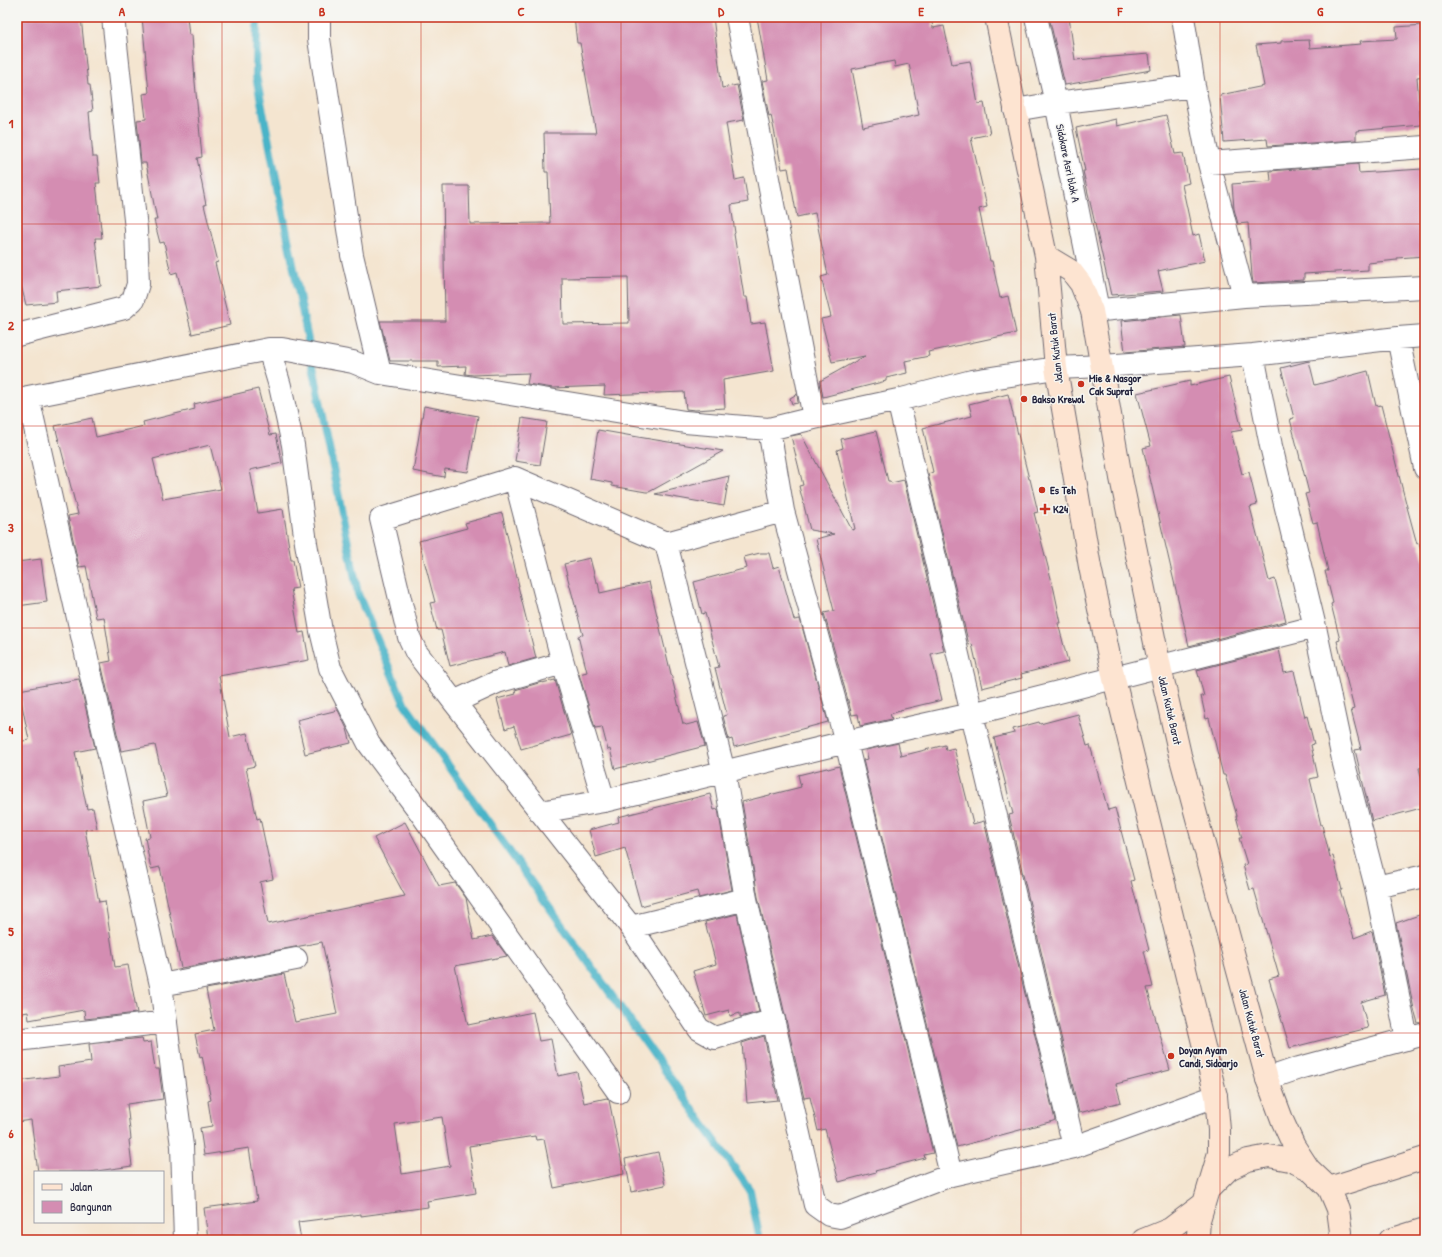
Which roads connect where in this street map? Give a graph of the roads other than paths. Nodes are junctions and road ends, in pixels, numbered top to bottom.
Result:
1 (113, 17) edge
2 (318, 17) edge
3 (737, 17) edge
4 (996, 17) edge
5 (1036, 17) edge
6 (1183, 17) edge
7 (1194, 86) junction
8 (1056, 103) junction
9 (1015, 110) junction
10 (1425, 147) edge
11 (1209, 163) junction
12 (1046, 256) junction
13 (1425, 287) edge
14 (1244, 296) junction
15 (1095, 310) junction
16 (17, 335) edge
17 (1425, 336) edge
18 (1398, 338) junction
19 (276, 349) junction
20 (1253, 355) junction
21 (1103, 366) junction
22 (1056, 368) junction
23 (380, 373) junction
24 (22, 397) edge
25 (898, 400) junction
26 (814, 418) junction
27 (770, 429) junction
28 (1425, 468) edge
29 (515, 478) junction
30 (782, 511) junction
31 (666, 543) junction
32 (1315, 627) junction
33 (563, 663) junction
34 (1160, 667) junction
35 (1114, 679) junction
36 (454, 702) junction
37 (972, 714) junction
38 (846, 742) junction
39 (724, 772) junction
40 (604, 801) junction
41 (540, 812) junction
42 (1425, 876) edge
43 (1376, 887) junction
44 (746, 899) junction
45 (631, 927) junction
46 (296, 959) dead end
47 (161, 985) junction
48 (774, 1020) junction
49 (166, 1022) junction
50 (1416, 1036) edge
51 (17, 1040) edge
52 (1267, 1079) junction
53 (618, 1092) dead end
54 (1216, 1096) junction
55 (1074, 1146) junction
56 (1425, 1158) edge
57 (1309, 1169) junction
58 (951, 1175) junction
59 (1328, 1188) junction
60 (1206, 1197) junction
61 (1425, 1229) edge
62 (184, 1240) edge
63 (1143, 1240) edge
64 (1199, 1240) edge
65 (1339, 1240) edge
66 (1390, 1240) edge

1 - 16 street
2 - 23 street
3 - 26 street
4 - 9 street, Jalan Kutuk Barat
5 - 8 street, Sidokare Asri blok A
6 - 7 street
7 - 8 street
7 - 11 street
8 - 9 street
8 - 15 street, Sidokare Asri blok A
9 - 12 street, Jalan Kutuk Barat
10 - 11 street
11 - 14 street
12 - 15 street, Jalan Kutuk Barat
12 - 22 street, Jalan Kutuk Barat
13 - 14 street
14 - 15 street
15 - 21 street, Jalan Kutuk Barat
17 - 18 street
18 - 20 street
18 - 28 street
19 - 23 street
19 - 24 street
19 - 53 street
20 - 21 street
20 - 32 street
21 - 22 street
21 - 34 street, Jalan Kutuk Barat
22 - 25 street
22 - 35 street, Jalan Kutuk Barat
23 - 27 street
24 - 47 street
25 - 26 street
25 - 37 street
26 - 27 street
27 - 30 street
29 - 31 street
29 - 33 street
29 - 36 street
30 - 31 street
30 - 38 street
31 - 39 street
32 - 34 street
32 - 43 street
33 - 36 street
33 - 40 street
34 - 35 street
34 - 52 street, Jalan Kutuk Barat
35 - 37 street
35 - 54 street, Jalan Kutuk Barat
36 - 41 street
37 - 38 street
37 - 55 street
38 - 39 street
38 - 58 street
39 - 40 street
39 - 44 street
40 - 41 street
41 - 45 street
42 - 43 street
43 - 50 street
44 - 45 street
44 - 48 street
45 - 48 street
46 - 47 street
47 - 49 street
48 - 58 street
49 - 51 street
49 - 62 street
50 - 52 street
52 - 57 street, Jalan Kutuk Barat
54 - 55 street
54 - 60 street, Jalan Kutuk Barat
55 - 58 street
56 - 59 street
57 - 59 street
57 - 60 street
59 - 65 street
60 - 63 street
60 - 64 street, Jalan Kutuk Barat
61 - 66 street

